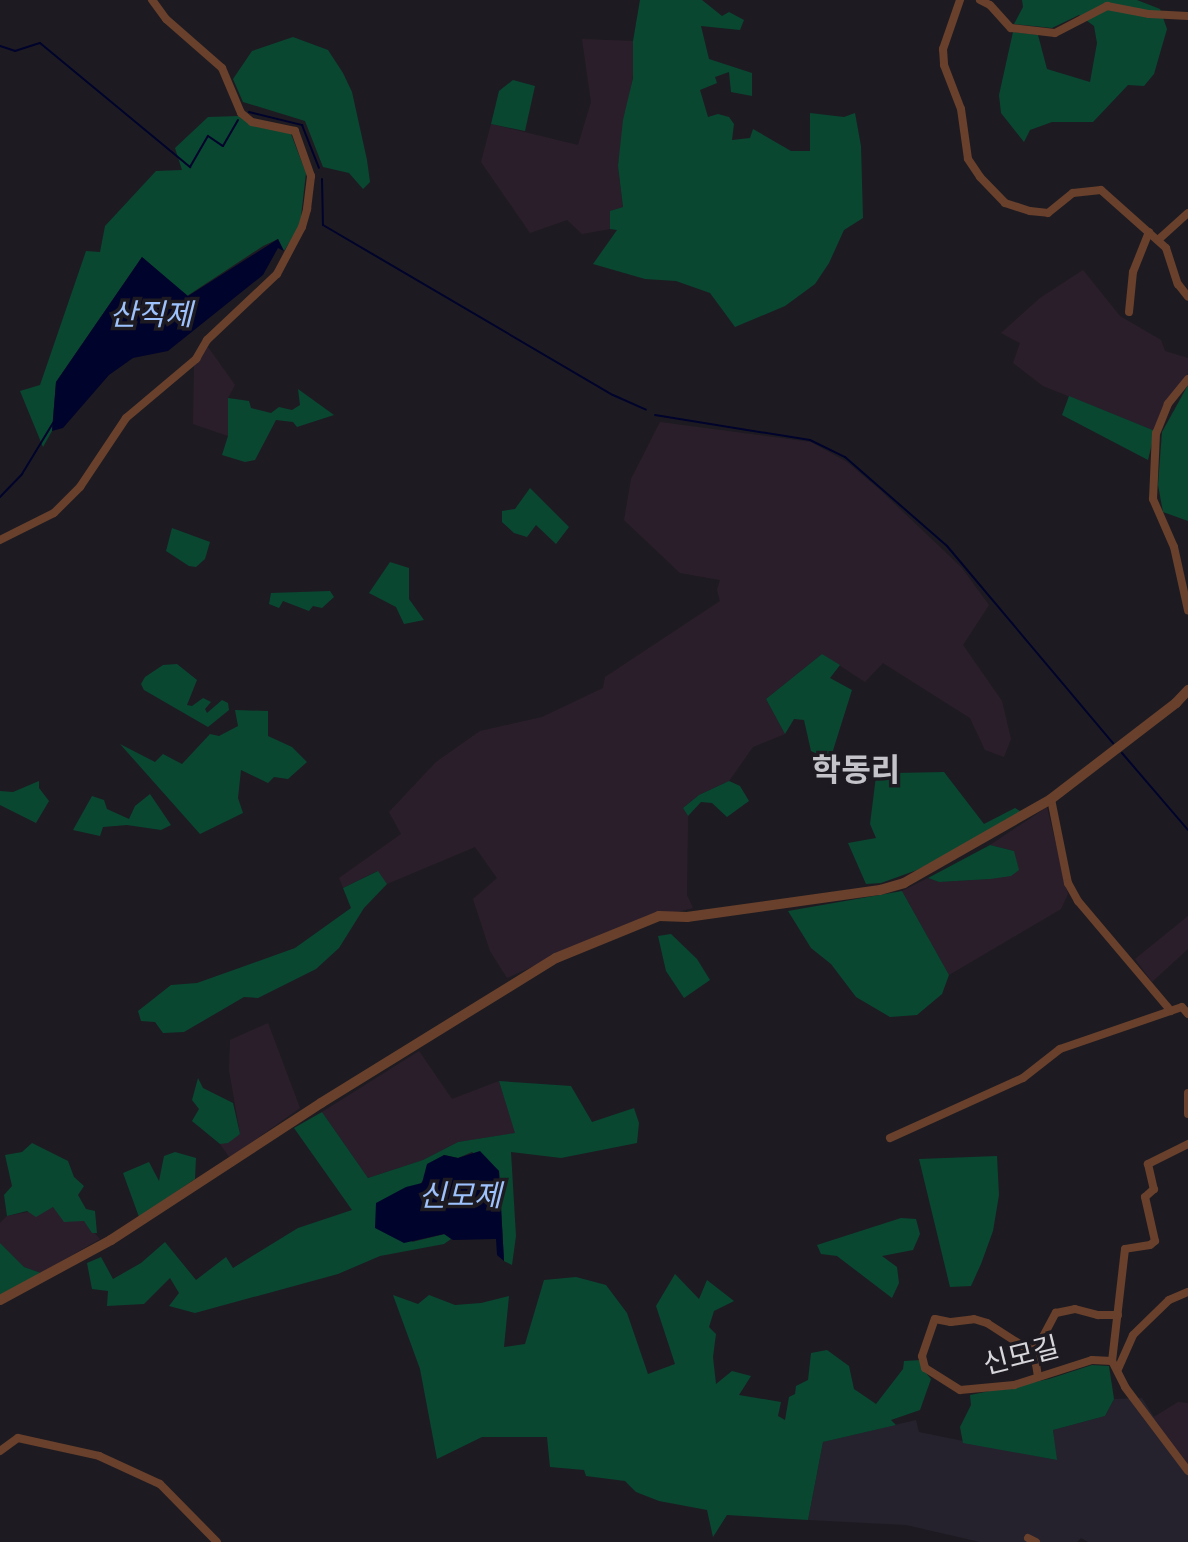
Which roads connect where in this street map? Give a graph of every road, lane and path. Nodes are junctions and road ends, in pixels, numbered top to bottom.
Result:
1 (152, 0) edge
2 (960, 0) edge
3 (980, 0) edge
4 (1188, 16) edge
5 (1188, 213) edge
6 (1149, 232) junction
7 (1158, 240) junction
8 (1188, 297) edge
9 (1129, 312) dead end
10 (1188, 379) edge
11 (0, 540) edge
12 (1188, 610) edge
13 (1188, 690) edge
14 (1051, 799) junction
15 (1185, 1010) edge
16 (1171, 1011) junction
17 (1188, 1093) edge
18 (1188, 1114) edge
19 (890, 1138) dead end
20 (1188, 1144) edge
21 (1188, 1292) edge
22 (0, 1300) edge
23 (1118, 1315) junction
24 (1037, 1348) junction
25 (1115, 1365) junction
26 (1038, 1377) junction
27 (0, 1451) edge
28 (1188, 1471) edge
29 (217, 1542) edge

1 - 11 street
2 - 6 street
3 - 4 street
5 - 7 street
6 - 7 street
6 - 9 street
7 - 8 street
10 - 12 street
13 - 14 street
14 - 16 street
14 - 22 street
15 - 16 street
16 - 19 street
17 - 18 street
20 - 23 street
21 - 25 street
23 - 24 street, 신모길
23 - 25 street
24 - 26 street
24 - 26 street, 신모길
25 - 26 street, 신모길
25 - 28 street
27 - 29 street

